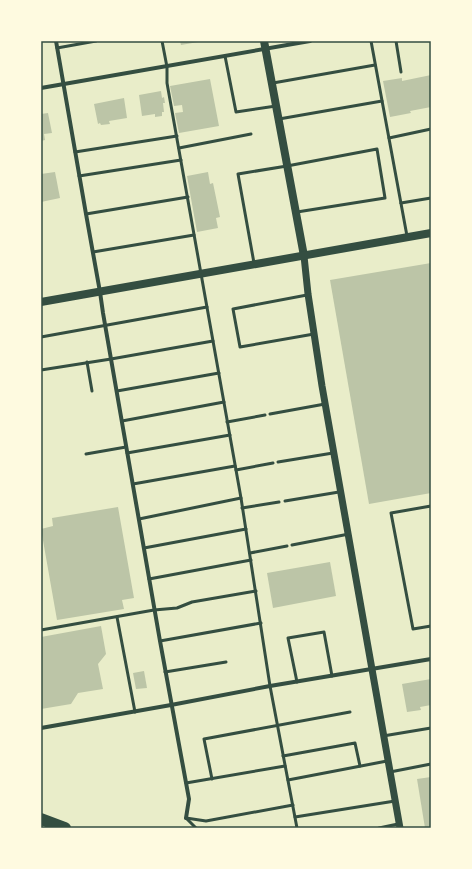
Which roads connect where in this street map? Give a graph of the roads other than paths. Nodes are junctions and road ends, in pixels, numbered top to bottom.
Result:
1 (56, 41) edge
2 (96, 41) edge
3 (162, 41) edge
4 (310, 41) edge
5 (371, 41) edge
6 (396, 41) edge
7 (265, 45) edge
8 (57, 48) junction
9 (225, 56) junction
10 (375, 65) junction
11 (166, 66) junction
12 (401, 72) dead end
13 (64, 84) junction
14 (272, 84) junction
15 (41, 88) edge
16 (382, 101) junction
17 (276, 106) junction
18 (279, 119) junction
19 (431, 129) edge
20 (251, 134) dead end
21 (177, 136) junction
22 (389, 138) junction
23 (179, 148) junction
24 (75, 152) junction
25 (181, 160) junction
26 (287, 166) junction
27 (79, 176) junction
28 (188, 197) junction
29 (431, 198) edge
30 (401, 203) junction
31 (296, 212) junction
32 (86, 214) junction
33 (431, 233) edge
34 (194, 235) junction
35 (407, 237) junction
36 (93, 252) junction
37 (304, 256) junction
38 (254, 265) junction
39 (201, 274) junction
40 (100, 292) junction
41 (308, 294) junction
42 (41, 302) edge
43 (207, 307) junction
44 (106, 326) junction
45 (314, 334) junction
46 (41, 337) edge
47 (213, 341) junction
48 (111, 359) junction
49 (87, 362) junction
50 (41, 370) edge
51 (219, 373) junction
52 (92, 391) dead end
53 (117, 391) junction
54 (224, 402) junction
55 (326, 404) junction
56 (270, 414) dead end
57 (265, 415) dead end
58 (122, 421) junction
59 (228, 422) junction
60 (230, 435) junction
61 (126, 447) junction
62 (334, 452) junction
63 (127, 453) junction
64 (86, 454) dead end
65 (278, 462) dead end
66 (273, 463) dead end
67 (236, 468) junction
68 (132, 484) junction
69 (341, 491) junction
70 (241, 498) junction
71 (285, 501) dead end
72 (279, 502) dead end
73 (431, 506) edge
74 (242, 508) junction
75 (138, 519) junction
76 (246, 529) junction
77 (349, 534) junction
78 (292, 545) dead end
79 (287, 546) dead end
80 (144, 548) junction
81 (250, 553) junction
82 (251, 560) junction
83 (149, 579) junction
84 (256, 591) junction
85 (154, 610) junction
86 (118, 617) junction
87 (261, 623) junction
88 (431, 626) edge
89 (41, 630) edge
90 (160, 641) junction
91 (431, 659) edge
92 (226, 662) dead end
93 (372, 669) junction
94 (166, 672) junction
95 (332, 676) junction
96 (297, 682) junction
97 (270, 686) junction
98 (171, 705) junction
99 (135, 712) junction
100 (350, 712) dead end
101 (278, 725) junction
102 (41, 728) edge
103 (431, 728) edge
104 (383, 736) junction
105 (283, 756) junction
106 (387, 761) junction
107 (431, 764) edge
108 (285, 766) junction
109 (360, 766) junction
110 (389, 772) junction
111 (212, 779) junction
112 (288, 780) junction
113 (186, 783) junction
114 (395, 801) junction
115 (293, 805) junction
116 (295, 817) junction
117 (186, 818) junction
118 (41, 819) edge
119 (399, 826) edge
120 (65, 828) edge
121 (196, 828) edge
122 (297, 828) edge
123 (379, 828) edge

1 - 8 street
2 - 8 lane
3 - 11 lane
4 - 7 street
5 - 10 lane
6 - 12 lane
7 - 9 street
7 - 14 main road
8 - 13 street
9 - 11 street
9 - 17 lane
10 - 14 lane
10 - 16 lane
11 - 13 street
11 - 21 lane
13 - 15 street
13 - 24 street
14 - 17 main road
16 - 18 lane
16 - 22 lane
17 - 18 main road
18 - 26 main road
19 - 22 lane
20 - 23 lane
21 - 23 lane
21 - 24 lane
22 - 30 lane
23 - 25 lane
24 - 27 street
25 - 27 lane
25 - 28 lane
26 - 31 main road
26 - 31 lane
26 - 38 lane
27 - 32 street
28 - 32 lane
28 - 34 lane
29 - 30 lane
30 - 35 lane
31 - 37 main road
32 - 36 street
33 - 35 main road
34 - 36 lane
34 - 39 lane
35 - 37 main road
36 - 40 street
37 - 38 main road
37 - 41 street
38 - 39 main road
39 - 40 main road
39 - 43 lane
40 - 42 main road
40 - 44 street
41 - 45 street
41 - 45 lane
43 - 44 lane
43 - 47 lane
44 - 46 lane
44 - 48 street
45 - 55 street
47 - 48 lane
47 - 51 lane
48 - 49 lane
48 - 53 street
49 - 50 lane
49 - 52 lane
51 - 53 lane
51 - 54 lane
53 - 58 street
54 - 58 lane
54 - 59 lane
55 - 56 lane
55 - 62 street
57 - 59 lane
58 - 61 street
59 - 60 lane
60 - 63 lane
60 - 67 lane
61 - 63 street
61 - 64 lane
62 - 65 lane
62 - 69 street
63 - 68 street
66 - 67 lane
67 - 68 lane
67 - 70 lane
68 - 75 street
69 - 71 lane
69 - 77 street
70 - 74 lane
70 - 75 lane
72 - 74 lane
73 - 88 lane
74 - 76 lane
75 - 80 street
76 - 80 lane
76 - 81 lane
77 - 78 lane
77 - 93 street
79 - 81 lane
80 - 83 street
81 - 82 lane
82 - 83 lane
82 - 84 lane
83 - 85 street
84 - 85 lane
84 - 87 lane
85 - 86 lane
85 - 90 street
86 - 89 lane
86 - 99 lane
87 - 90 lane
87 - 97 lane
90 - 94 street
91 - 93 street
92 - 94 lane
93 - 95 street
93 - 104 street
94 - 98 street
95 - 96 street
95 - 96 lane
96 - 97 street
97 - 98 street
97 - 101 lane
98 - 99 street
98 - 113 street
99 - 102 street
100 - 101 lane
101 - 105 lane
101 - 111 lane
103 - 104 lane
104 - 106 street
105 - 108 lane
105 - 109 lane
106 - 109 lane
106 - 110 street
107 - 110 lane
108 - 111 lane
108 - 112 lane
109 - 112 lane
110 - 114 street
111 - 113 lane
112 - 115 lane
113 - 117 street
114 - 116 lane
114 - 119 street
115 - 116 lane
115 - 117 lane
116 - 122 lane
117 - 121 lane
118 - 120 highway
119 - 123 lane

